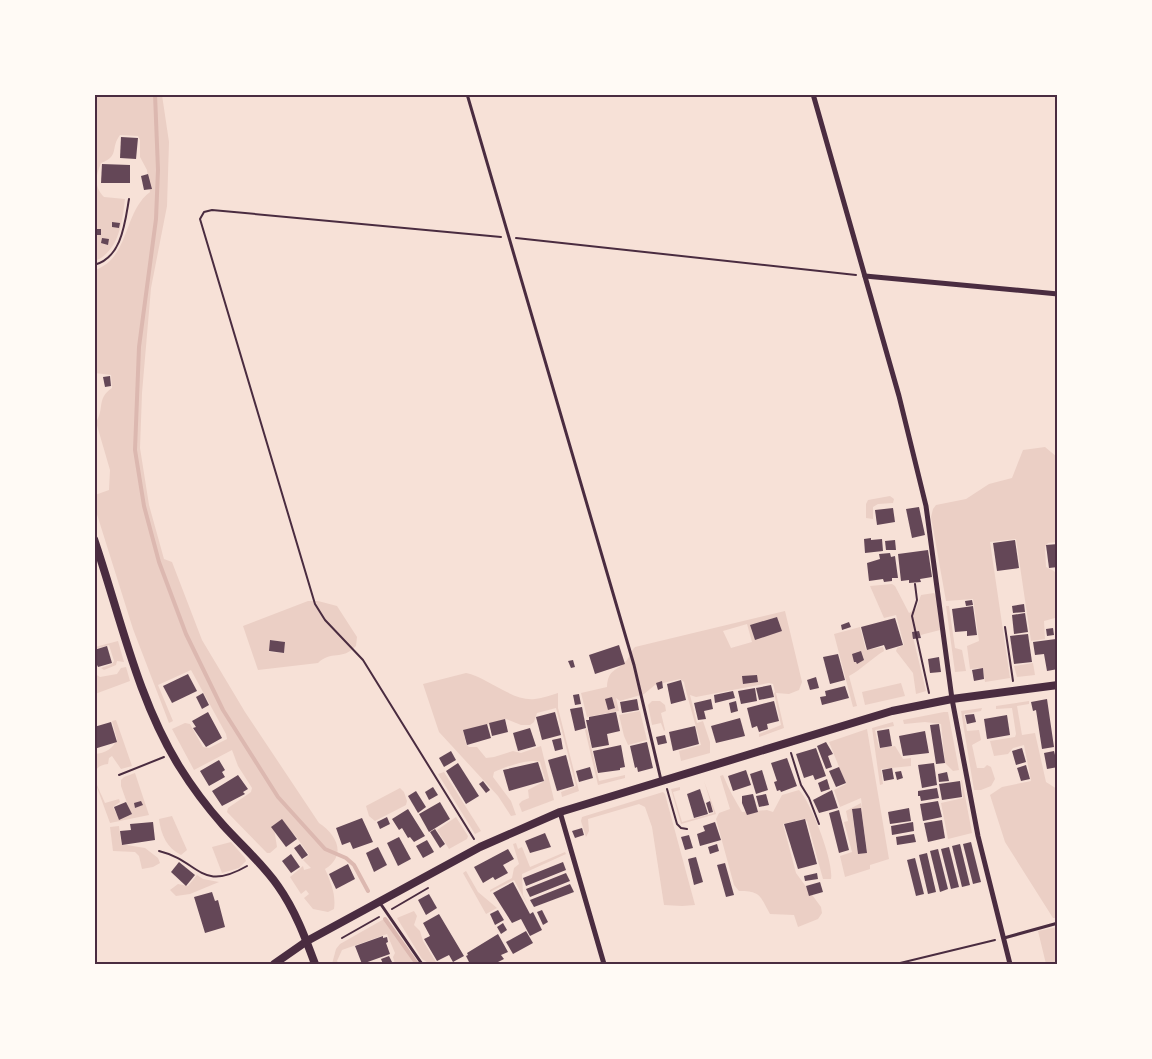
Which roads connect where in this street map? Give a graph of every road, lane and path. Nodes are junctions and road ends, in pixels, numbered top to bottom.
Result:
1 (467, 94) edge
2 (813, 94) edge
3 (129, 199) dead end
4 (509, 238) junction
5 (94, 265) edge
6 (865, 276) junction
7 (1058, 294) edge
8 (94, 539) edge
9 (915, 584) dead end
10 (1005, 627) dead end
11 (1058, 685) edge
12 (1015, 691) junction
13 (929, 694) dead end
14 (952, 699) junction
15 (787, 741) junction
16 (172, 754) junction
17 (119, 775) dead end
18 (663, 781) junction
19 (560, 812) junction
20 (819, 824) dead end
21 (687, 829) dead end
22 (480, 847) junction
23 (159, 851) dead end
24 (258, 860) junction
25 (436, 883) dead end
26 (379, 902) junction
27 (389, 911) dead end
28 (380, 917) dead end
29 (1058, 923) edge
30 (342, 938) dead end
31 (1004, 938) junction
32 (307, 941) junction
33 (274, 964) edge
34 (315, 964) edge
35 (422, 964) edge
36 (604, 964) edge
37 (896, 964) edge
38 (1010, 964) edge

1 - 4 lane
2 - 6 street
3 - 5 path
4 - 6 path
4 - 18 lane
4 - 22 path
6 - 7 street
6 - 14 street
8 - 16 main road
9 - 13 path
10 - 12 path
11 - 12 main road
12 - 14 main road
14 - 15 main road
14 - 31 street
15 - 18 main road
15 - 20 path
16 - 17 path
16 - 24 main road
18 - 19 main road
18 - 21 path
19 - 22 main road
19 - 36 street
22 - 26 main road
23 - 24 path
24 - 32 main road
25 - 27 path
26 - 32 main road
26 - 35 lane
28 - 30 path
29 - 31 lane
31 - 37 path
31 - 38 street
32 - 33 main road
32 - 34 main road

